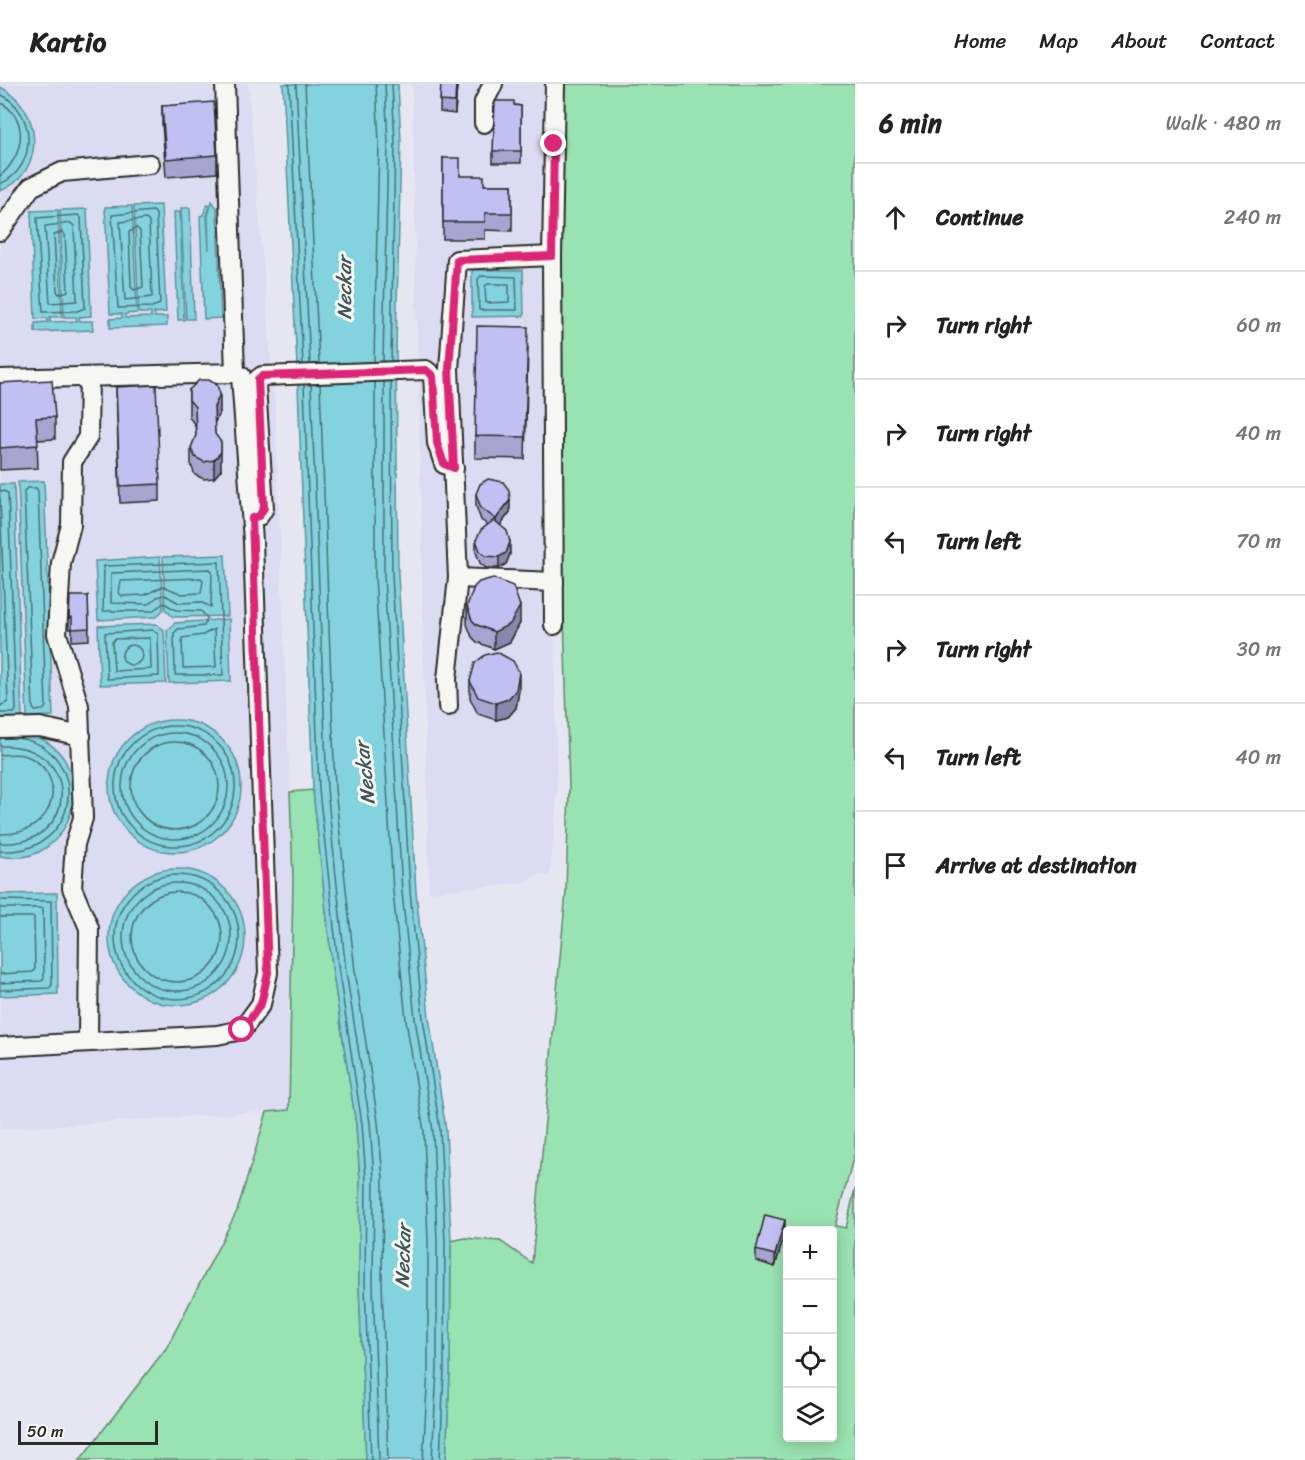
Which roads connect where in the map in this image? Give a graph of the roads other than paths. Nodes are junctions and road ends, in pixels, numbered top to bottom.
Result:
1 (225, 84) edge
2 (493, 84) edge
3 (555, 84) edge
4 (484, 123) dead end
5 (150, 164) dead end
6 (0, 231) edge
7 (552, 256) junction
8 (235, 373) junction
9 (89, 376) junction
10 (0, 380) edge
11 (454, 468) junction
12 (252, 518) junction
13 (458, 578) junction
14 (554, 582) junction
15 (554, 625) dead end
16 (448, 706) dead end
17 (0, 728) edge
18 (81, 736) junction
19 (88, 1042) junction
20 (0, 1047) edge

1 - 8 lane
2 - 4 lane
3 - 7 lane
5 - 6 lane
7 - 11 lane
7 - 14 lane
8 - 9 lane
8 - 12 lane
9 - 10 lane
9 - 18 lane
11 - 12 lane
11 - 13 lane
12 - 19 lane
13 - 14 lane
13 - 16 lane
14 - 15 lane
17 - 18 lane
18 - 19 lane
19 - 20 lane

